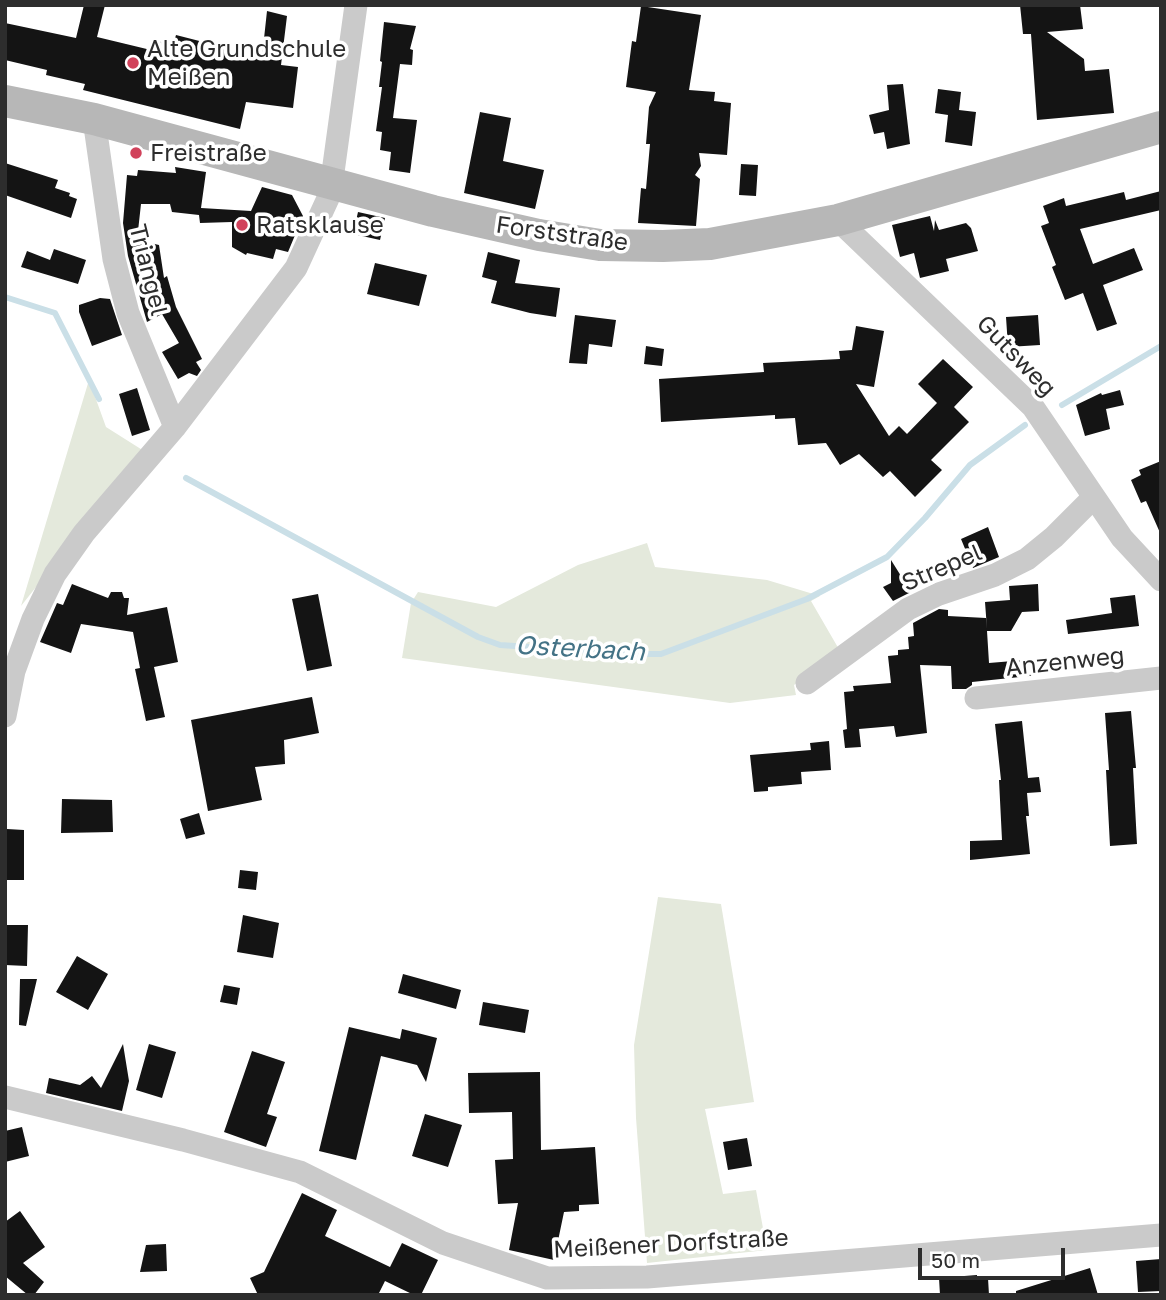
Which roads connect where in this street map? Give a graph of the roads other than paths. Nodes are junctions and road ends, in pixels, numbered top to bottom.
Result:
1 (356, 5) edge
2 (5, 101) edge
3 (94, 119) junction
4 (1161, 127) edge
5 (331, 184) junction
6 (838, 220) junction
7 (175, 427) junction
8 (1093, 498) junction
9 (1161, 580) edge
10 (1161, 678) edge
11 (807, 684) dead end
12 (976, 698) dead end
13 (5, 716) edge
14 (5, 1097) edge
15 (1161, 1235) edge
16 (547, 1287) edge

1 - 5 street
2 - 3 street, Forststraße
3 - 5 street, Forststraße
3 - 7 street, Triangel
4 - 6 street, Forststraße
5 - 6 street, Forststraße
5 - 7 street
6 - 8 street, Gutsweg
7 - 13 street
8 - 9 street, Gutsweg
8 - 11 street, Strepel
10 - 12 street, Anzenweg
14 - 16 street, Meißener Dorfstraße
15 - 16 street, Meißener Dorfstraße

